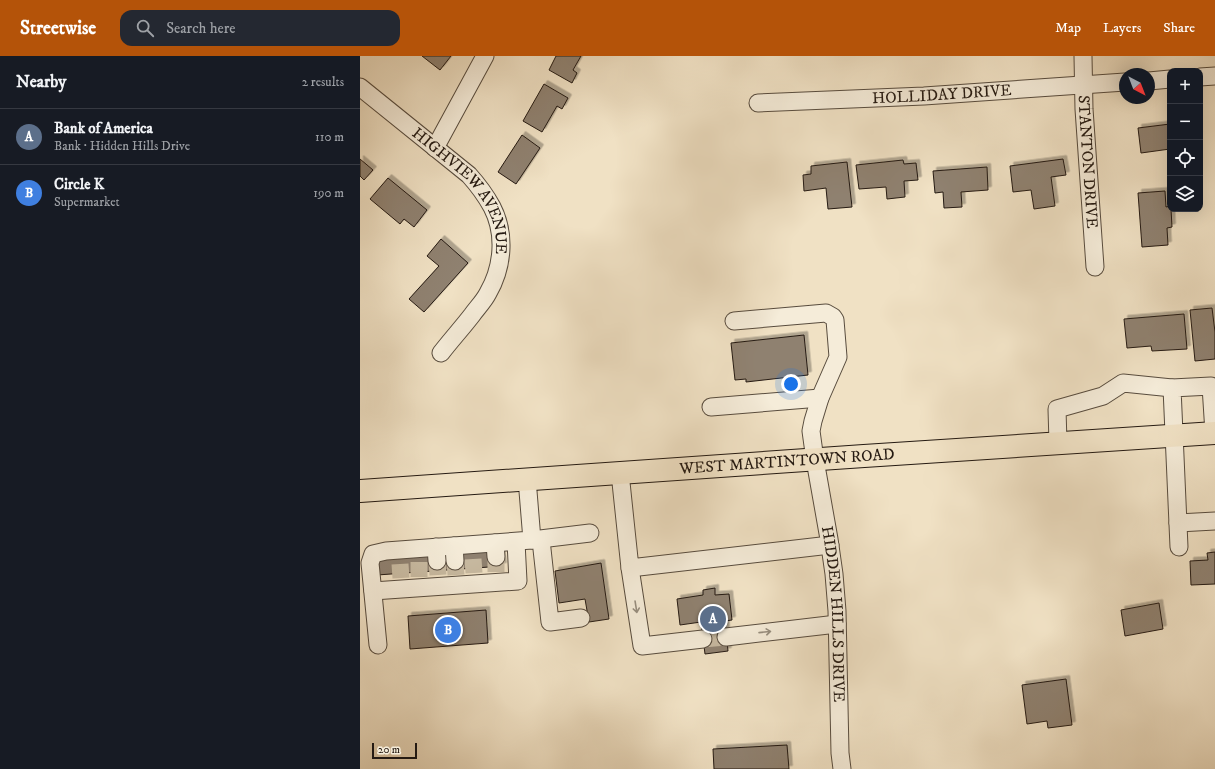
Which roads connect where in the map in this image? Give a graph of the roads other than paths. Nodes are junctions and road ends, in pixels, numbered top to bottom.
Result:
1 (485, 56) edge
2 (1083, 56) edge
3 (1215, 76) edge
4 (1203, 77) edge
5 (1167, 79) edge
6 (1155, 80) edge
7 (1119, 82) edge
8 (1084, 85) junction
9 (360, 87) edge
10 (758, 104) dead end
11 (435, 148) junction
12 (1095, 267) dead end
13 (734, 321) dead end
14 (441, 353) dead end
15 (1172, 388) junction
16 (820, 398) junction
17 (711, 407) dead end
18 (1215, 433) edge
19 (1174, 436) junction
20 (1058, 443) junction
21 (815, 460) junction
22 (620, 473) junction
23 (527, 479) junction
24 (360, 491) edge
25 (1215, 521) edge
26 (1178, 523) junction
27 (590, 533) dead end
28 (530, 541) junction
29 (830, 544) junction
30 (1179, 547) dead end
31 (496, 564) junction
32 (474, 565) junction
33 (437, 567) junction
34 (455, 567) junction
35 (630, 568) junction
36 (419, 569) junction
37 (400, 570) junction
38 (373, 591) junction
39 (367, 613) edge
40 (581, 618) dead end
41 (837, 624) junction
42 (726, 637) tunnel mouth
43 (703, 639) tunnel mouth
44 (378, 645) dead end
45 (842, 769) edge

1 - 11 street
2 - 8 street, STANTON DRIVE
3 - 4 street
5 - 6 street
7 - 8 street, HOLLIDAY DRIVE
8 - 10 street, HOLLIDAY DRIVE
8 - 12 street, STANTON DRIVE
9 - 11 street, HIGHVIEW AVENUE
11 - 14 street, HIGHVIEW AVENUE
13 - 16 street, HIDDEN HILLS DRIVE
15 - 18 street
15 - 19 street
15 - 20 street
16 - 17 street
16 - 21 street, HIDDEN HILLS DRIVE
18 - 19 main road, WEST MARTINTOWN ROAD
19 - 20 main road, WEST MARTINTOWN ROAD
19 - 26 street
20 - 21 main road, WEST MARTINTOWN ROAD
21 - 22 main road, WEST MARTINTOWN ROAD
21 - 29 street, HIDDEN HILLS DRIVE
22 - 23 main road, WEST MARTINTOWN ROAD
22 - 35 street
23 - 24 main road, WEST MARTINTOWN ROAD
23 - 28 street
25 - 26 street
26 - 30 street
27 - 28 street
28 - 31 street
28 - 31 street
28 - 40 street
29 - 35 street
29 - 41 street, HIDDEN HILLS DRIVE
31 - 32 street
31 - 32 street
32 - 34 street
32 - 34 street
33 - 34 street
33 - 34 street
33 - 36 street
33 - 36 street
35 -> 43 street
36 - 37 street
36 - 37 street
37 - 38 street
37 - 38 street
38 - 39 street
39 - 44 street
42 -> 41 street
41 - 45 street, HIDDEN HILLS DRIVE

